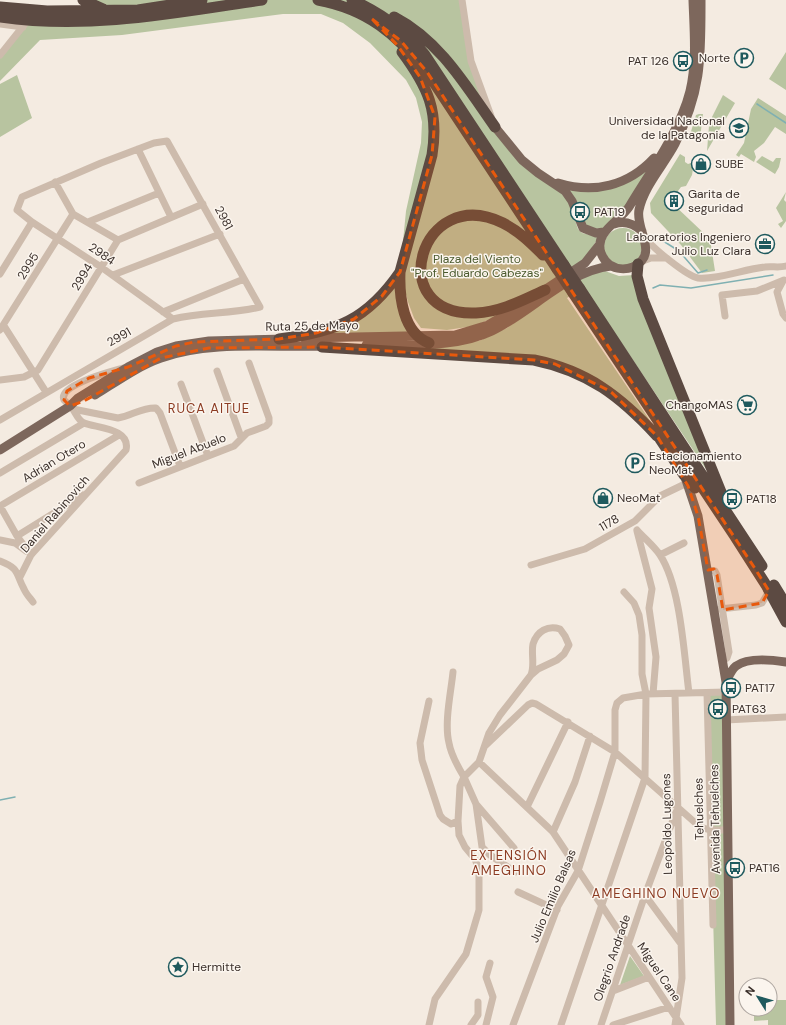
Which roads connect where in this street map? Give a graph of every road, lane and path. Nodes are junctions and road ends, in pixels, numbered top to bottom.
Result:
1 (33, 0) edge
2 (202, 0) edge
3 (262, 0) edge
4 (318, 0) edge
5 (352, 0) edge
6 (462, 0) edge
7 (693, 0) edge
8 (701, 0) edge
9 (87, 1) edge
10 (0, 7) edge
11 (111, 11) junction
12 (0, 16) edge
13 (27, 19) junction
14 (372, 19) junction
15 (0, 24) edge
16 (2, 51) edge
17 (495, 127) junction
18 (674, 131) junction
19 (138, 149) junction
20 (56, 182) junction
21 (553, 182) junction
22 (159, 193) junction
23 (203, 204) junction
24 (73, 214) junction
25 (171, 217) junction
26 (32, 222) junction
27 (88, 222) junction
28 (608, 229) junction
29 (220, 234) junction
30 (643, 234) junction
31 (58, 238) junction
32 (118, 240) junction
33 (600, 244) junction
34 (668, 259) junction
35 (639, 263) junction
36 (611, 266) junction
37 (101, 267) junction
38 (561, 267) junction
39 (785, 268) edge
40 (400, 272) junction
41 (0, 274) edge
42 (113, 275) junction
43 (244, 279) junction
44 (785, 279) edge
45 (545, 290) junction
46 (577, 291) junction
47 (260, 307) joint
48 (163, 312) junction
49 (725, 316) dead end
50 (786, 318) edge
51 (173, 319) junction
52 (2, 328) edge
53 (419, 337) junction
54 (279, 339) junction
55 (430, 343) junction
56 (322, 347) junction
57 (249, 363) dead end
58 (128, 366) junction
59 (217, 371) dead end
60 (34, 374) junction
61 (628, 377) junction
62 (0, 380) edge
63 (181, 384) dead end
64 (46, 392) junction
65 (71, 407) junction
66 (0, 420) edge
67 (84, 423) junction
68 (119, 434) junction
69 (657, 436) junction
70 (241, 437) junction
71 (19, 438) junction
72 (0, 445) edge
73 (0, 450) edge
74 (208, 456) junction
75 (180, 466) junction
76 (0, 473) edge
77 (686, 479) junction
78 (139, 482) dead end
79 (90, 491) junction
80 (0, 506) edge
81 (635, 521) junction
82 (637, 530) junction
83 (734, 535) junction
84 (17, 536) junction
85 (0, 540) edge
86 (684, 543) dead end
87 (752, 549) junction
88 (31, 555) junction
89 (660, 555) junction
90 (0, 561) edge
91 (531, 565) dead end
92 (20, 577) junction
93 (777, 589) edge
94 (624, 592) dead end
95 (33, 602) dead end
96 (762, 603) junction
97 (784, 604) edge
98 (719, 609) junction
99 (786, 622) edge
100 (723, 662) junction
101 (745, 662) junction
102 (786, 662) edge
103 (453, 672) dead end
104 (531, 675) junction
105 (726, 682) junction
106 (726, 692) junction
107 (689, 693) junction
108 (707, 693) junction
109 (650, 694) junction
110 (675, 694) junction
111 (429, 701) dead end
112 (786, 717) edge
113 (726, 720) junction
114 (568, 722) junction
115 (590, 736) junction
116 (485, 746) junction
117 (615, 752) junction
118 (478, 762) junction
119 (464, 777) junction
120 (645, 778) junction
121 (476, 804) junction
122 (527, 807) junction
123 (678, 808) junction
124 (458, 821) junction
125 (710, 830) junction
126 (728, 830) junction
127 (553, 832) junction
128 (514, 848) dead end
129 (578, 871) junction
130 (515, 872) dead end
131 (518, 892) dead end
132 (645, 895) junction
133 (601, 906) junction
134 (557, 910) junction
135 (713, 925) dead end
136 (681, 944) junction
137 (628, 945) junction
138 (490, 963) dead end
139 (649, 977) junction
140 (613, 991) junction
141 (478, 1002) dead end
142 (669, 1007) junction
143 (675, 1016) junction
144 (429, 1025) edge
145 (471, 1025) edge
146 (486, 1025) edge
147 (514, 1025) edge
148 (561, 1025) edge
149 (601, 1025) edge
150 (613, 1025) edge
151 (675, 1025) edge
152 (682, 1025) edge
153 (730, 1025) edge

1 - 13 highway
2 - 11 highway
3 - 13 highway
4 - 14 highway
5 - 17 highway
5 - 38 highway
6 - 17 street
7 - 18 main road
8 - 30 main road
9 - 11 highway
10 - 13 highway
11 - 13 highway
12 - 13 highway
13 - 15 street
13 - 16 street
14 - 38 highway
14 - 40 highway
17 - 21 main road
18 - 21 main road
18 - 28 main road
19 - 20 street
19 - 22 street
19 - 23 street, 2981
20 - 24 street
20 - 26 street, 2984
21 - 28 main road
22 - 25 street
22 - 27 street
23 - 25 street
23 - 29 street, 2981
24 - 27 street
24 - 31 street, 2995
25 - 32 street
26 - 31 street, 2984
26 - 41 street
27 - 32 street
28 - 30 main road
28 - 33 main road
29 - 42 street
29 - 43 street, 2981
30 - 34 street
30 - 35 main road
31 - 37 street, 2984
31 - 52 street, 2995
32 - 37 street, 2994
33 - 36 main road
33 - 45 main road, Ruta 25 de Mayo
34 - 35 street
34 - 39 street
35 - 36 main road, Ruta 25 de Mayo
35 - 87 highway
36 - 55 main road, Ruta 25 de Mayo
37 - 42 street, 2984
37 - 60 street, 2994
38 - 45 highway
38 - 46 highway, bridge
40 - 53 highway
40 - 54 highway
42 - 48 street, 2984
43 - 47 street, 2981
43 - 48 street
44 - 49 street
44 - 50 street
45 - 53 main road, Ruta 25 de Mayo
46 - 61 highway
46 - 87 highway
47 - 51 street, 2991
48 - 51 street, 2984
51 - 64 street, 2991
52 - 60 street
53 - 54 main road, Ruta 25 de Mayo
53 - 55 highway
54 - 58 main road, Ruta 25 de Mayo
55 - 56 main road, Ruta 25 de Mayo
56 - 65 main road, Ruta 25 de Mayo
56 - 69 highway
57 - 70 street, Miguel Abuelo
58 - 65 main road, Ruta 25 de Mayo
58 - 65 street
59 - 70 street
60 - 62 street
60 - 64 street
61 - 69 highway
61 - 83 highway
63 - 74 street
64 - 66 street, 2991
65 - 67 street
65 - 71 main road, Ruta 25 de Mayo
65 - 75 street
67 - 68 street
67 - 76 street
68 - 79 street, Daniel Rabinovich
68 - 80 street, Adrian Otero
69 - 77 highway
70 - 74 street, Miguel Abuelo
71 - 72 street
71 - 73 main road, Ruta 25 de Mayo
74 - 75 street, Miguel Abuelo
75 - 78 street, Miguel Abuelo
77 - 81 street, 1178
77 - 83 highway
77 - 98 main road, Avenida Tehuelches
79 - 84 street
79 - 88 street, Daniel Rabinovich
80 - 84 street
81 - 82 street
81 - 91 street, 1178
82 - 89 street
82 - 109 street
83 - 93 highway
84 - 88 street
85 - 88 street
86 - 89 street
87 - 93 highway
88 - 92 street, Daniel Rabinovich
89 - 107 street
90 - 92 street
92 - 95 street
93 - 96 street
93 - 97 highway
94 - 109 street
96 - 97 street
96 - 98 street
97 - 99 highway
98 - 100 main road, Avenida Tehuelches
100 - 101 main road
100 - 105 main road, Avenida Tehuelches
101 - 102 main road
101 - 105 main road
103 - 119 street
104 - 104 street
104 - 116 street
105 - 106 main road, Avenida Tehuelches
106 - 108 street
106 - 113 main road, Avenida Tehuelches
107 - 108 street
107 - 110 street
108 - 125 street, Tehuelches
109 - 110 street
109 - 117 street, Julio Emilio Balsas
109 - 120 street
110 - 123 street, Leopoldo Lugones
111 - 124 street
112 - 113 street
113 - 126 main road, Avenida Tehuelches
114 - 115 street
114 - 116 street
114 - 122 street
115 - 117 street
115 - 127 street
116 - 118 street
117 - 120 street
117 - 129 street, Julio Emilio Balsas
118 - 119 street
118 - 122 street, Miguel Cane
119 - 121 street
119 - 124 street
120 - 123 street
120 - 133 street
121 - 128 street
121 - 130 street
122 - 127 street, Miguel Cane
123 - 125 street
123 - 132 street, Olegrio Andrade
123 - 136 street, Leopoldo Lugones
124 - 144 street
125 - 126 street
125 - 135 street, Tehuelches
126 - 153 main road, Avenida Tehuelches
127 - 129 street, Miguel Cane
129 - 133 street, Miguel Cane
129 - 134 street, Julio Emilio Balsas
131 - 134 street
132 - 136 street
132 - 137 street, Olegrio Andrade
133 - 137 street, Miguel Cane
133 - 148 street
134 - 147 street, Julio Emilio Balsas
136 - 143 street, Leopoldo Lugones
137 - 139 street, Miguel Cane
137 - 140 street, Olegrio Andrade
138 - 146 street
139 - 140 street
139 - 142 street, Miguel Cane
140 - 149 street, Olegrio Andrade
141 - 145 street
142 - 143 street, Miguel Cane
142 - 150 street
143 - 151 street, Leopoldo Lugones
143 - 152 street, Miguel Cane

